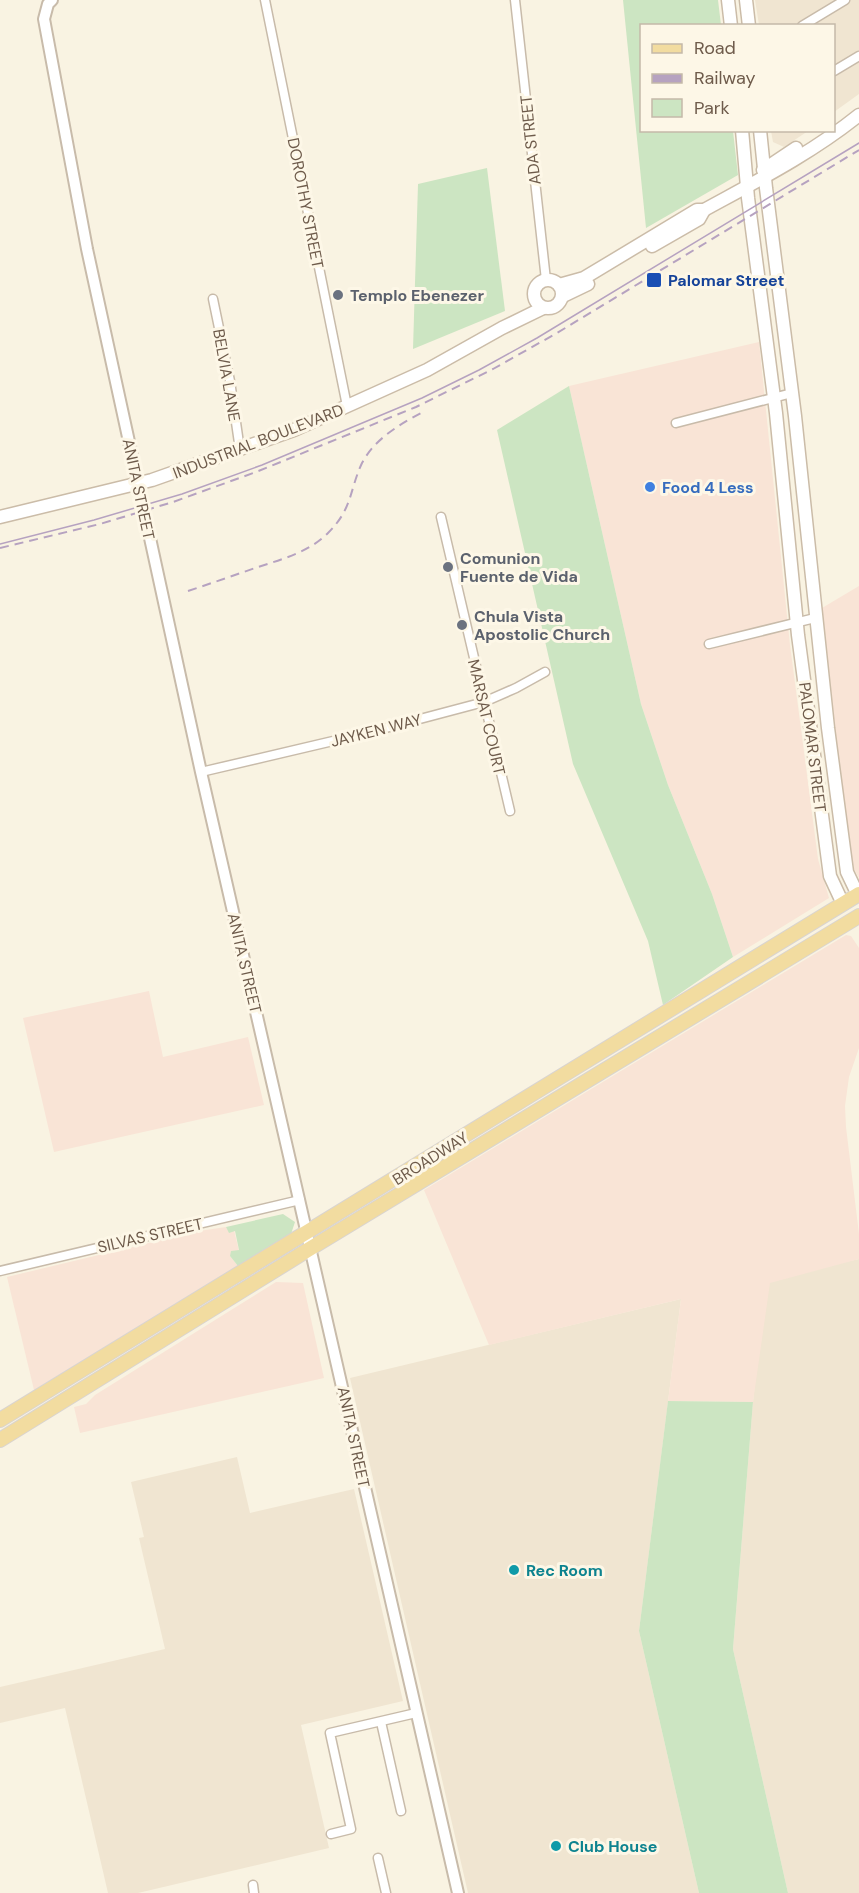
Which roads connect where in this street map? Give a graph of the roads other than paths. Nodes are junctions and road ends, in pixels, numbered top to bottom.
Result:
1 (52, 0) edge
2 (265, 0) edge
3 (514, 0) edge
4 (728, 0) edge
5 (746, 0) edge
6 (845, 0) edge
7 (731, 24) edge
8 (749, 24) edge
9 (805, 24) edge
10 (859, 56) edge
11 (835, 70) edge
12 (859, 114) edge
13 (835, 125) edge
14 (742, 132) edge
15 (760, 132) edge
16 (822, 132) edge
17 (764, 173) junction
18 (748, 186) junction
19 (546, 280) junction
20 (561, 290) junction
21 (534, 296) junction
22 (213, 299) dead end
23 (543, 308) junction
24 (502, 328) junction
25 (792, 393) junction
26 (774, 398) junction
27 (347, 406) junction
28 (676, 423) dead end
29 (240, 450) junction
30 (138, 483) junction
31 (0, 517) edge
32 (441, 517) dead end
33 (815, 618) junction
34 (798, 622) junction
35 (709, 644) dead end
36 (545, 672) dead end
37 (484, 702) junction
38 (201, 772) junction
39 (510, 811) dead end
40 (859, 896) edge
41 (843, 904) junction
42 (857, 921) edge
43 (698, 992) junction
44 (662, 1014) junction
45 (677, 1026) junction
46 (641, 1048) junction
47 (513, 1106) junction
48 (522, 1120) junction
49 (300, 1200) junction
50 (308, 1233) junction
51 (311, 1248) junction
52 (0, 1271) edge
53 (136, 1336) junction
54 (142, 1350) junction
55 (0, 1420) edge
56 (0, 1440) edge
57 (416, 1713) junction
58 (381, 1722) junction
59 (401, 1811) dead end
60 (331, 1833) dead end
61 (378, 1858) dead end
62 (386, 1893) edge
63 (458, 1893) edge

1 - 30 street, ANITA STREET
2 - 27 street, DOROTHY STREET
3 - 19 street, ADA STREET
4 - 7 main road
5 - 8 main road
6 - 9 street
10 - 11 street
12 - 13 main road, INDUSTRIAL BOULEVARD
12 - 17 main road, INDUSTRIAL BOULEVARD
14 - 18 main road, PALOMAR STREET
15 - 17 main road, PALOMAR STREET
16 - 17 main road, INDUSTRIAL BOULEVARD
17 - 18 main road, INDUSTRIAL BOULEVARD
17 - 25 main road, PALOMAR STREET
18 - 20 main road, INDUSTRIAL BOULEVARD
18 - 26 main road, PALOMAR STREET
19 - 20 main road
19 - 21 main road, INDUSTRIAL BOULEVARD
20 - 23 main road, INDUSTRIAL BOULEVARD
21 - 23 main road
21 - 24 main road, INDUSTRIAL BOULEVARD
22 - 29 street, BELVIA LANE
23 - 24 main road, INDUSTRIAL BOULEVARD
24 - 27 main road, INDUSTRIAL BOULEVARD
25 - 26 street
25 - 33 main road, PALOMAR STREET
26 - 28 street
26 - 34 main road, PALOMAR STREET
27 - 29 main road, INDUSTRIAL BOULEVARD
29 - 30 main road, INDUSTRIAL BOULEVARD
30 - 31 main road, INDUSTRIAL BOULEVARD
30 - 38 street, ANITA STREET
32 - 37 street, MARSAT COURT
33 - 34 street
33 - 40 main road, PALOMAR STREET
34 - 35 street
34 - 41 main road, PALOMAR STREET
36 - 37 street, JAYKEN WAY
37 - 38 street, JAYKEN WAY
37 - 39 street, MARSAT COURT
38 - 49 street, ANITA STREET
40 - 41 main road, BROADWAY
41 - 42 main road, PALOMAR STREET
41 - 43 main road, BROADWAY
42 - 45 main road, BROADWAY
43 - 44 main road, BROADWAY
43 - 45 main road
44 - 46 main road
44 - 47 main road, BROADWAY
45 - 46 main road, BROADWAY
46 - 48 main road, BROADWAY
47 - 48 main road
47 - 50 main road, BROADWAY
48 - 51 main road, BROADWAY
49 - 50 street, ANITA STREET
49 - 52 street, SILVAS STREET
50 - 51 street, ANITA STREET
50 - 53 main road, BROADWAY
51 - 54 main road, BROADWAY
51 - 57 street, ANITA STREET
53 - 54 main road
53 - 55 main road, BROADWAY
54 - 56 main road, BROADWAY
57 - 58 street
57 - 63 street, ANITA STREET
58 - 59 street
58 - 60 street
61 - 62 street

